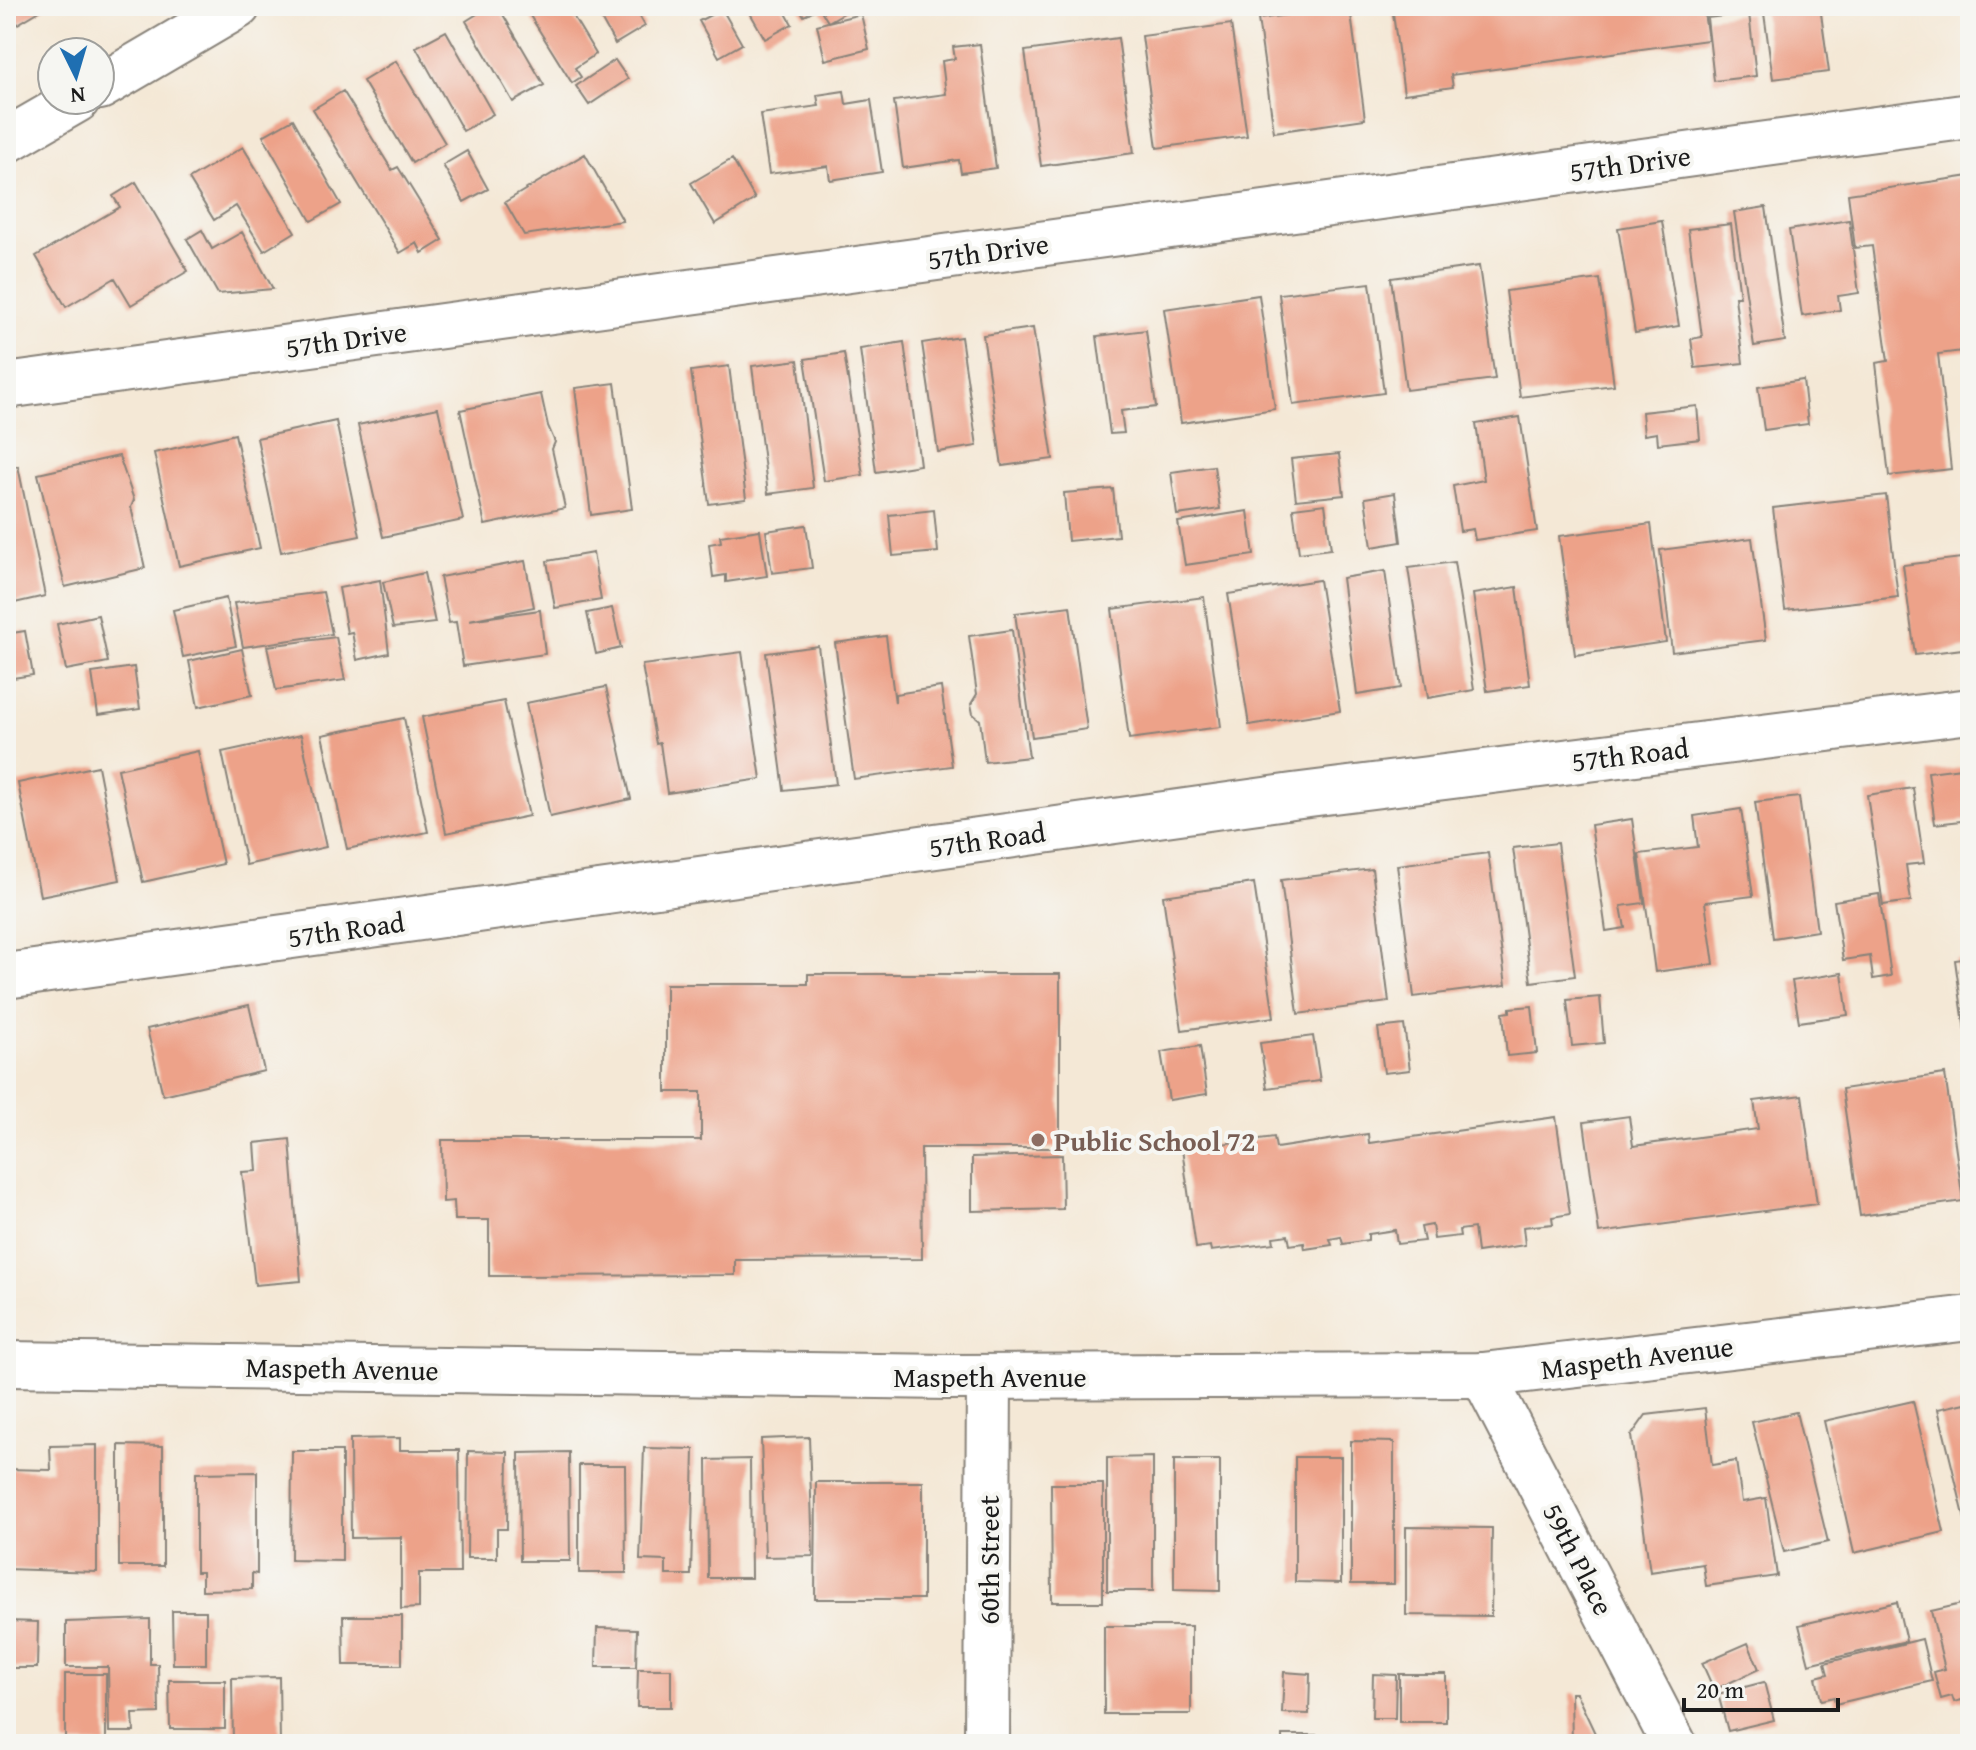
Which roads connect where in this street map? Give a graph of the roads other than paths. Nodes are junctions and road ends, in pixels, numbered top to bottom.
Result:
1 (238, 6) edge
2 (116, 78) edge
3 (49, 116) edge
4 (1970, 116) edge
5 (6, 141) edge
6 (6, 386) edge
7 (1970, 711) edge
8 (6, 976) edge
9 (1970, 1318) edge
10 (6, 1364) edge
11 (1483, 1375) junction
12 (989, 1377) junction
13 (987, 1744) edge
14 (1674, 1744) edge

1 - 2 street
3 - 5 street
4 - 6 street, 57th Drive
7 - 8 street, 57th Road
9 - 11 street, Maspeth Avenue
10 - 12 street, Maspeth Avenue
11 - 12 street, Maspeth Avenue
11 - 14 street, 59th Place
12 - 13 street, 60th Street

